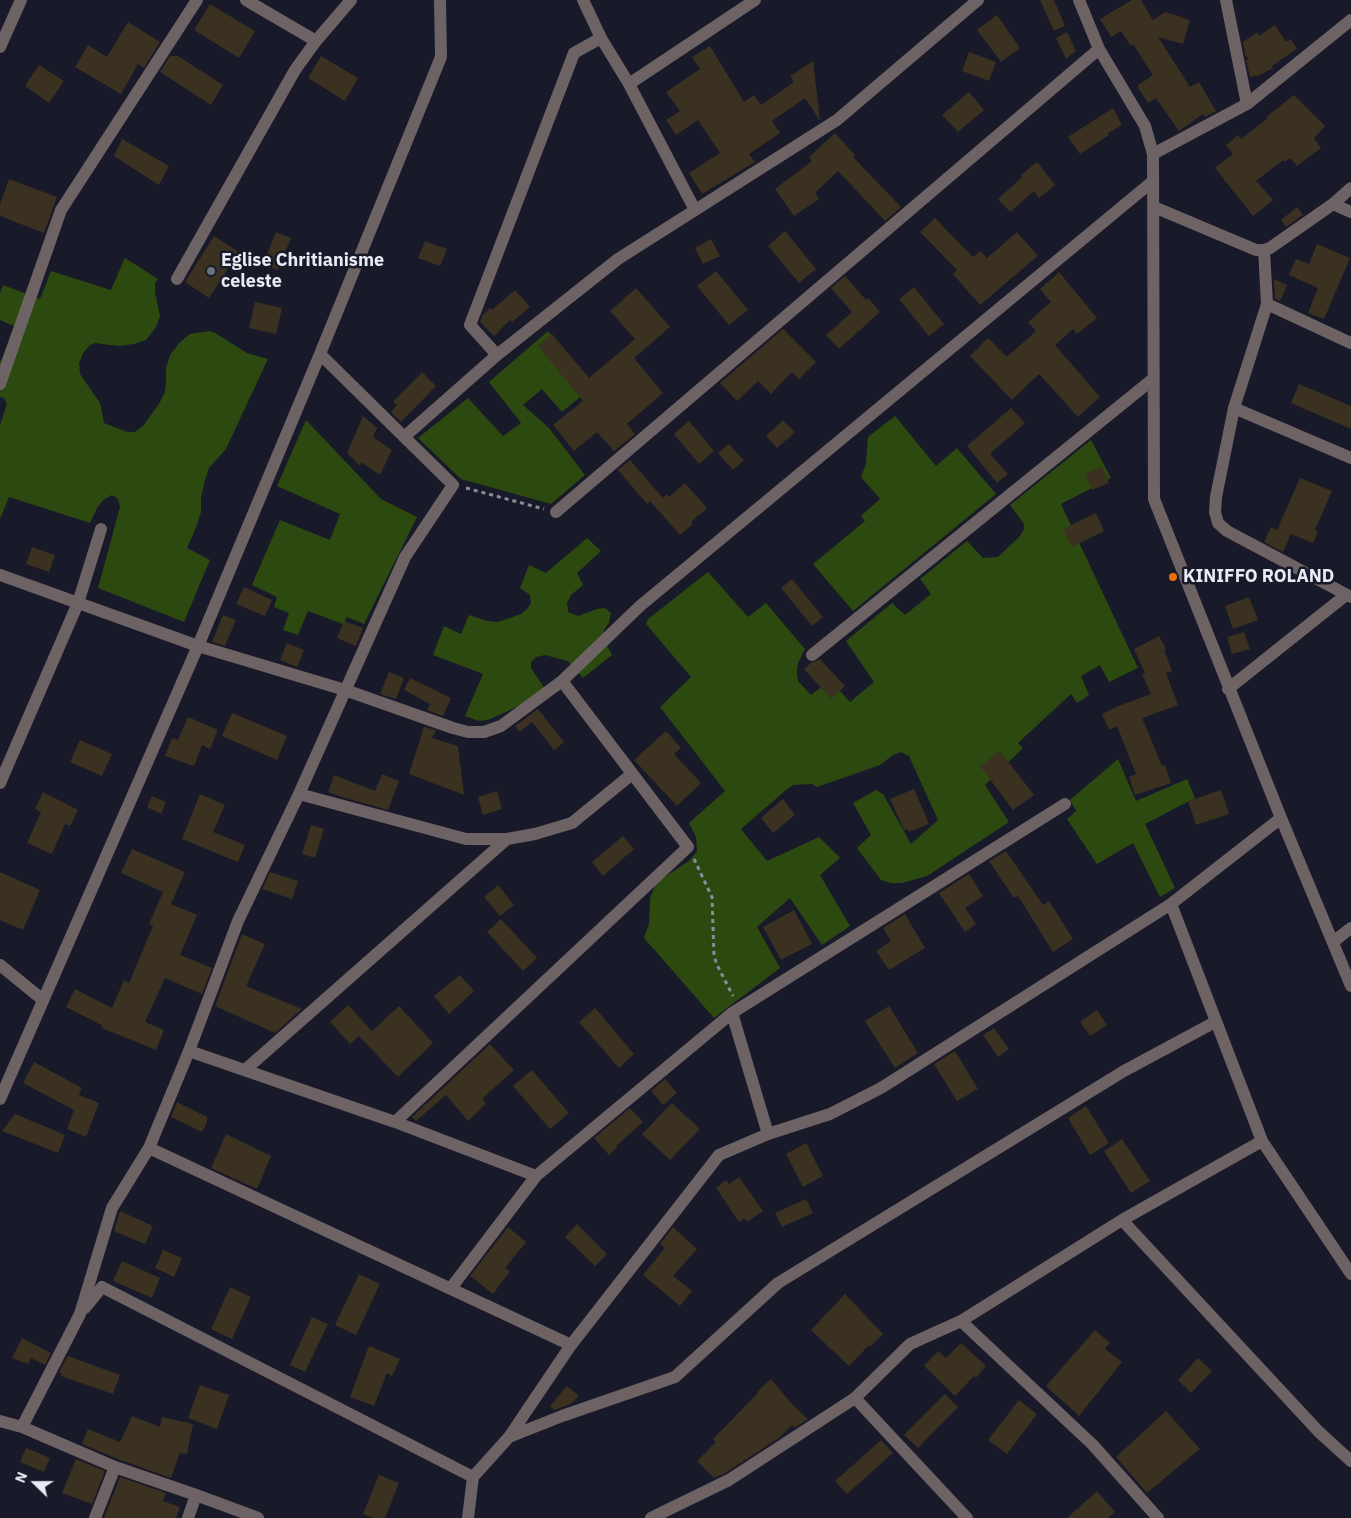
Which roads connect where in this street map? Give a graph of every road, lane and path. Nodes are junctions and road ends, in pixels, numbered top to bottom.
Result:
1 (21, 0) edge
2 (197, 0) edge
3 (246, 0) edge
4 (351, 0) edge
5 (440, 0) edge
6 (583, 0) edge
7 (755, 0) edge
8 (978, 0) edge
9 (1080, 0) edge
10 (1226, 0) edge
11 (736, 5) edge
12 (1351, 20) edge
13 (601, 38) junction
14 (316, 42) junction
15 (0, 47) edge
16 (1099, 49) junction
17 (629, 84) junction
18 (1247, 104) junction
19 (1153, 154) junction
20 (1153, 181) junction
21 (1351, 188) edge
22 (1333, 204) junction
23 (1154, 207) junction
24 (695, 210) junction
25 (1351, 212) edge
26 (1264, 250) junction
27 (177, 278) dead end
28 (1267, 304) junction
29 (1351, 343) edge
30 (320, 354) junction
31 (497, 356) junction
32 (1154, 379) junction
33 (0, 384) edge
34 (1234, 408) junction
35 (404, 437) junction
36 (1351, 458) edge
37 (453, 485) junction
38 (556, 512) joint
39 (101, 529) dead end
40 (0, 575) edge
41 (1348, 596) edge
42 (78, 603) junction
43 (198, 646) junction
44 (812, 655) dead end
45 (562, 681) junction
46 (1228, 688) junction
47 (345, 690) junction
48 (632, 774) junction
49 (0, 783) edge
50 (299, 794) junction
51 (1065, 804) dead end
52 (1281, 818) junction
53 (507, 839) junction
54 (688, 847) junction
55 (1171, 904) junction
56 (1351, 928) edge
57 (1333, 942) junction
58 (0, 965) edge
59 (1351, 986) edge
60 (43, 1000) junction
61 (732, 1013) junction
62 (1215, 1022) junction
63 (189, 1051) junction
64 (245, 1070) junction
65 (0, 1099) edge
66 (395, 1122) junction
67 (768, 1134) junction
68 (1262, 1141) junction
69 (149, 1148) junction
70 (536, 1176) junction
71 (1122, 1220) junction
72 (1351, 1274) edge
73 (451, 1288) junction
74 (80, 1314) junction
75 (960, 1321) junction
76 (572, 1345) junction
77 (855, 1398) junction
78 (0, 1421) edge
79 (22, 1428) junction
80 (509, 1437) junction
81 (1351, 1461) edge
82 (115, 1467) junction
83 (473, 1477) junction
84 (196, 1495) junction
85 (963, 1517) edge
86 (96, 1518) edge
87 (188, 1518) edge
88 (258, 1518) edge
89 (468, 1518) edge
90 (652, 1518) edge
91 (1158, 1518) edge

1 - 15 street
2 - 33 street
3 - 14 street
4 - 14 street
5 - 30 street
6 - 13 street
7 - 11 street
8 - 24 street
9 - 16 street
10 - 18 street
11 - 17 street
12 - 18 street
13 - 17 street
13 - 31 street
14 - 27 street
16 - 19 street
16 - 38 street
17 - 24 street
18 - 19 street
19 - 20 street
20 - 23 street
20 - 45 street
21 - 22 street
22 - 25 street
22 - 26 street
23 - 26 street
23 - 32 street
24 - 31 street
26 - 28 street
28 - 29 street
28 - 34 street
30 - 35 street
30 - 43 street
31 - 35 street
32 - 44 street
32 - 46 street
34 - 36 street
34 - 41 street
35 - 37 street
37 - 38 path
37 - 47 street
39 - 42 street
40 - 42 street
41 - 46 street
42 - 43 street
42 - 49 street
43 - 47 street
43 - 60 street
45 - 47 street
45 - 48 street
46 - 52 street
47 - 50 street
48 - 53 street
48 - 54 street
50 - 53 street
50 - 63 street
51 - 61 street
52 - 55 street
52 - 57 street
53 - 64 street
54 - 61 path
54 - 66 street
55 - 62 street
55 - 67 street
56 - 57 street
57 - 59 street
58 - 60 street
60 - 65 street
61 - 67 street
61 - 70 street
62 - 68 street
62 - 80 street
63 - 64 street
63 - 69 street
64 - 66 street
66 - 70 street
67 - 76 street
68 - 71 street
68 - 72 street
69 - 73 street
69 - 74 street
70 - 73 street
71 - 75 street
71 - 81 street
73 - 76 street
74 - 79 street
74 - 83 street
75 - 77 street
75 - 91 street
76 - 80 street
77 - 85 street
77 - 90 street
78 - 79 street
79 - 82 street
80 - 83 street
82 - 84 street
82 - 86 street
83 - 89 street
84 - 87 street
84 - 88 street

